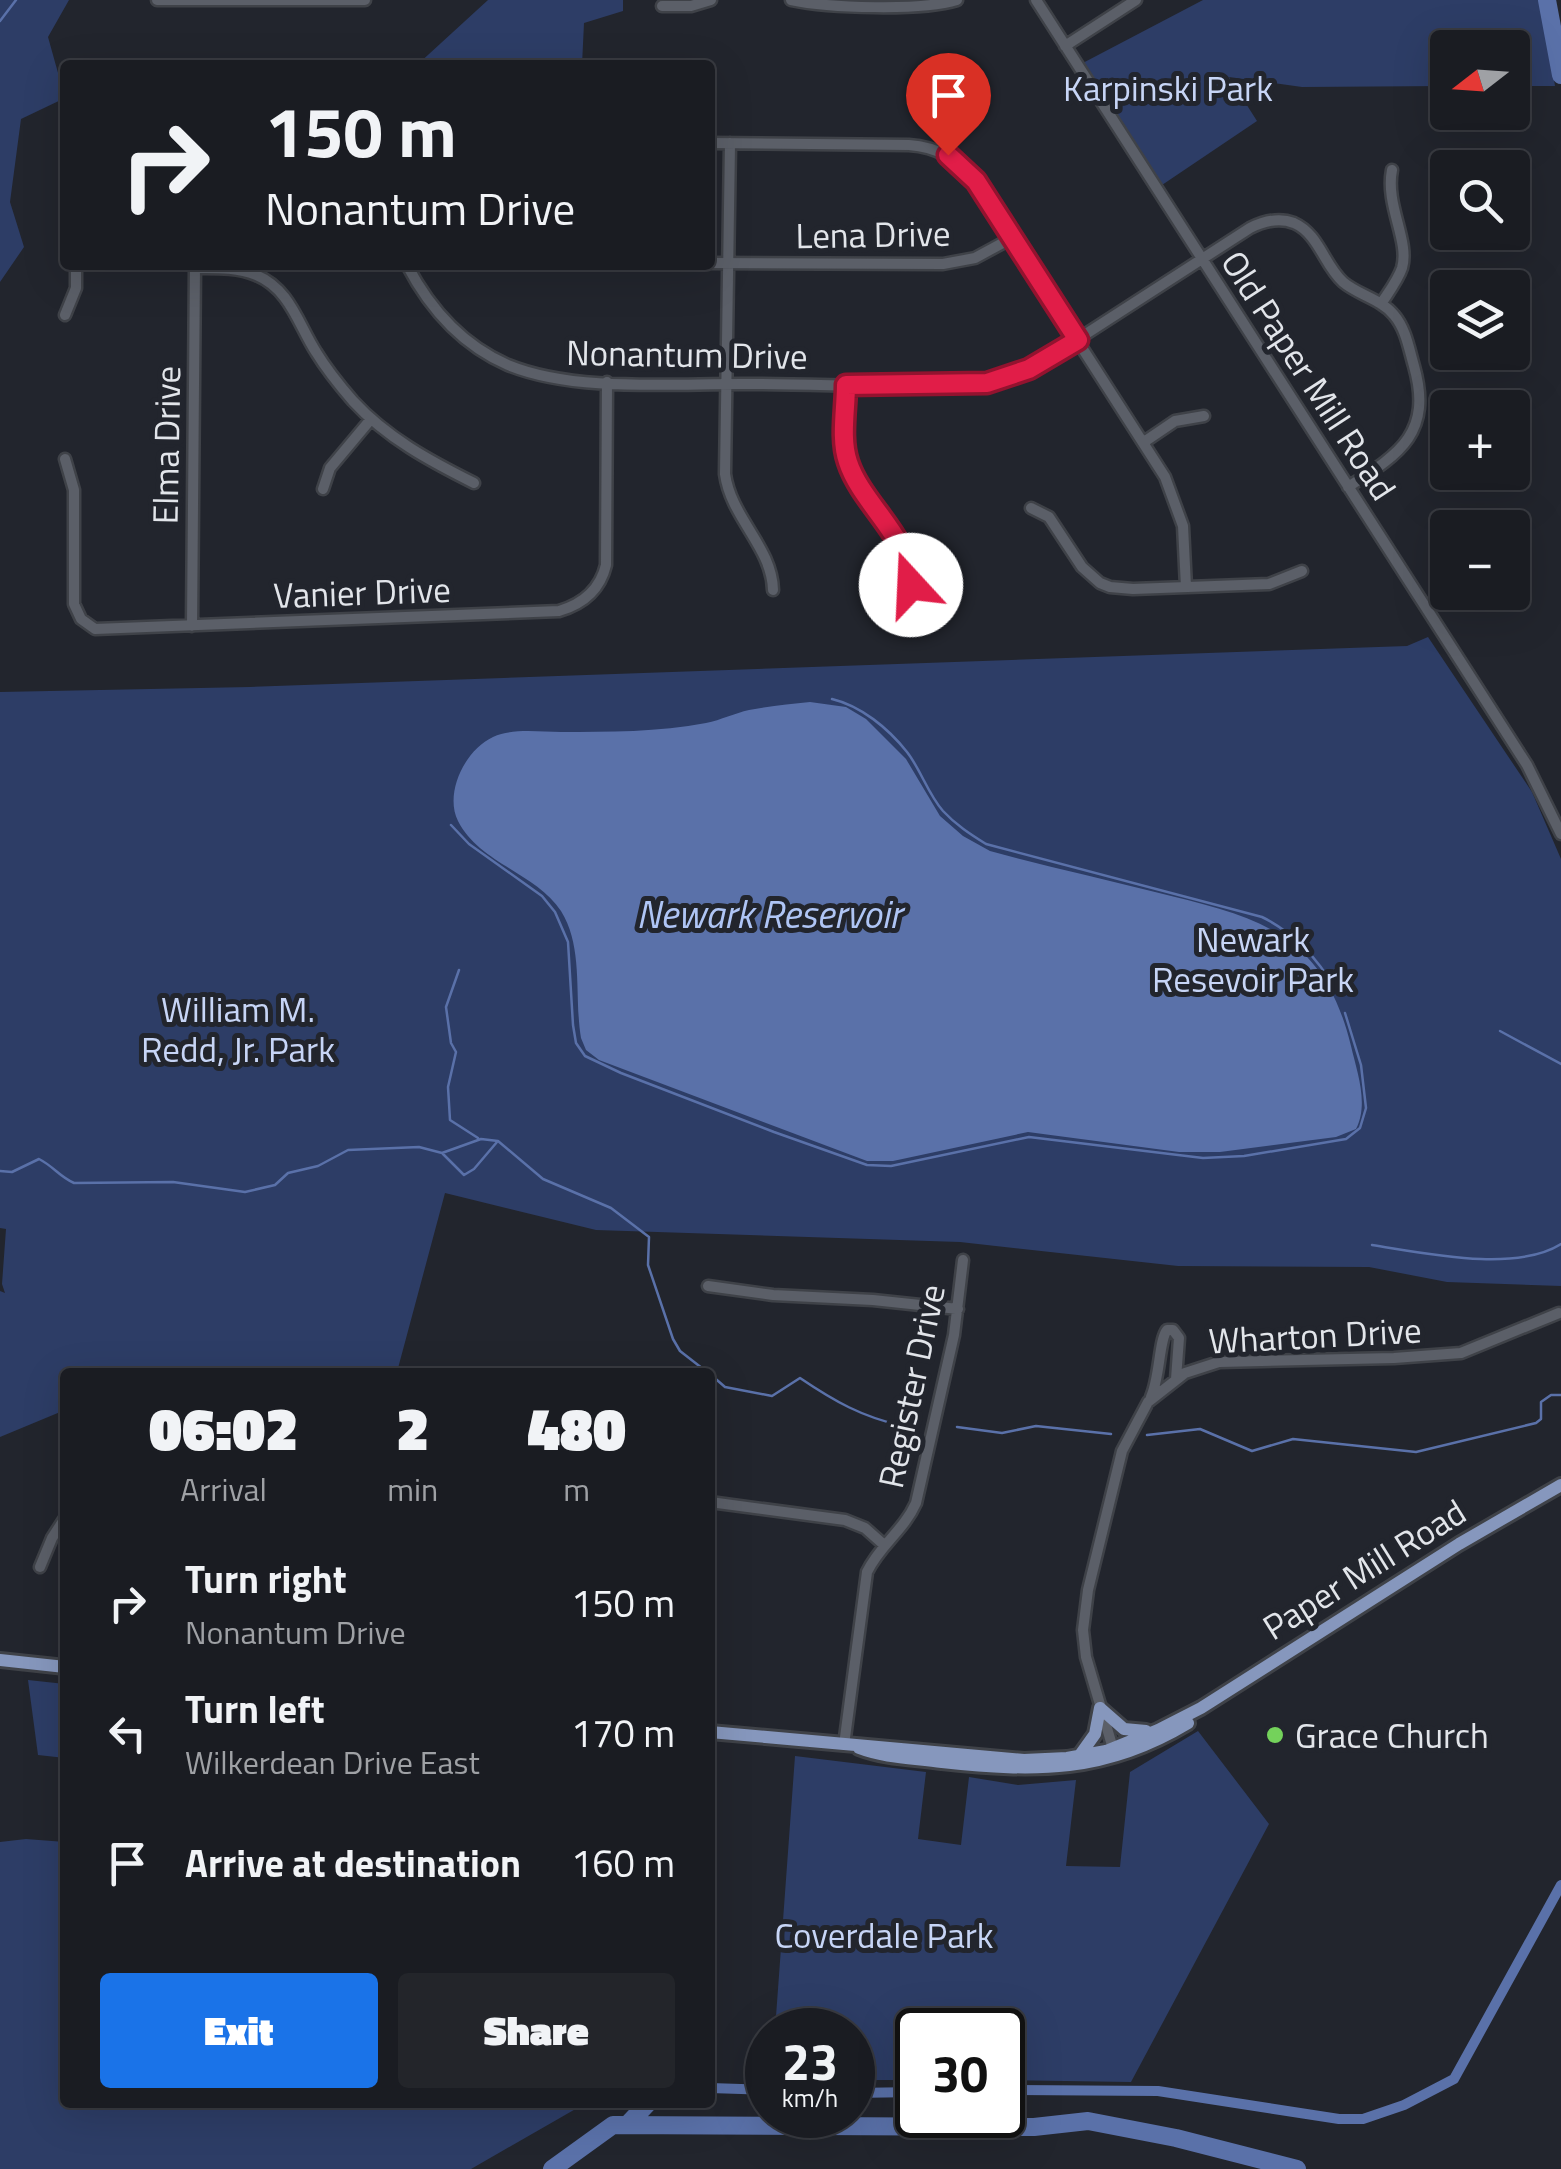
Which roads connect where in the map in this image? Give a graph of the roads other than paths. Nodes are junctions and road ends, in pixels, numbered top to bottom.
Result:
1 (157, 0) edge
2 (365, 0) edge
3 (711, 0) edge
4 (791, 0) edge
5 (957, 0) edge
6 (1036, 0) edge
7 (1136, 0) edge
8 (875, 2) edge
9 (662, 6) dead end
10 (1064, 46) junction
11 (715, 143) edge
12 (730, 144) junction
13 (1392, 170) dead end
14 (1012, 238) junction
15 (1202, 259) junction
16 (715, 263) edge
17 (728, 263) junction
18 (76, 270) edge
19 (196, 270) edge
20 (234, 270) edge
21 (410, 270) edge
22 (1381, 304) junction
23 (65, 315) dead end
24 (1078, 340) junction
25 (607, 382) junction
26 (726, 384) junction
27 (846, 385) junction
28 (1204, 416) dead end
29 (371, 419) junction
30 (1144, 442) junction
31 (65, 459) dead end
32 (474, 483) dead end
33 (1348, 487) junction
34 (323, 490) dead end
35 (1031, 508) dead end
36 (1302, 572) dead end
37 (911, 585) dead end
38 (1186, 587) junction
39 (773, 590) dead end
40 (192, 626) junction
41 (1561, 834) edge
42 (964, 1260) dead end
43 (708, 1286) dead end
44 (958, 1309) junction
45 (1558, 1313) dead end
46 (1176, 1379) junction
47 (1148, 1402) junction
48 (1561, 1485) edge
49 (715, 1503) edge
50 (60, 1526) edge
51 (884, 1544) junction
52 (40, 1566) dead end
53 (0, 1660) edge
54 (60, 1666) edge
55 (1100, 1708) junction
56 (1201, 1708) junction
57 (1158, 1730) junction
58 (715, 1732) edge
59 (850, 1746) junction
60 (1114, 1753) junction
61 (1078, 1756) junction

1 - 2 street
3 - 9 street
4 - 8 street
5 - 8 street
6 - 10 street, Old Paper Mill Road
7 - 10 street
10 - 15 street, Old Paper Mill Road
11 - 12 street
12 - 14 street
12 - 17 street
13 - 22 street
14 - 17 street, Lena Drive
14 - 24 street
15 - 22 street, Nonantum Drive
15 - 24 street, Nonantum Drive
15 - 33 street, Old Paper Mill Road
16 - 17 street, Lena Drive
17 - 26 street
18 - 23 street
19 - 40 street, Elma Drive
20 - 29 street
21 - 25 street, Nonantum Drive
22 - 33 street
24 - 27 street, Nonantum Drive
24 - 30 street
25 - 26 street, Nonantum Drive
25 - 40 street, Vanier Drive
26 - 27 street, Nonantum Drive
26 - 39 street
27 - 37 street
28 - 30 street
29 - 32 street
29 - 34 street
30 - 38 street
31 - 40 street, Vanier Drive
33 - 41 street, Old Paper Mill Road
35 - 38 street
36 - 38 street
42 - 44 street, Register Drive
43 - 44 street
44 - 51 street, Register Drive
45 - 46 street, Wharton Drive
46 - 47 street, Wharton Drive
46 - 47 street
47 - 55 street, Wharton Drive
48 - 56 main road, Paper Mill Road
49 - 51 street
50 - 52 street
51 - 59 street, Register Drive
53 - 54 main road
55 - 57 main road
55 - 60 street, Wharton Drive
55 - 61 main road
56 - 57 main road, Paper Mill Road
56 - 60 main road, Paper Mill Road
57 - 60 main road, Paper Mill Road
58 - 59 main road, Paper Mill Road
59 - 60 main road, Paper Mill Road
59 - 61 main road, Paper Mill Road
60 - 61 main road, Paper Mill Road

